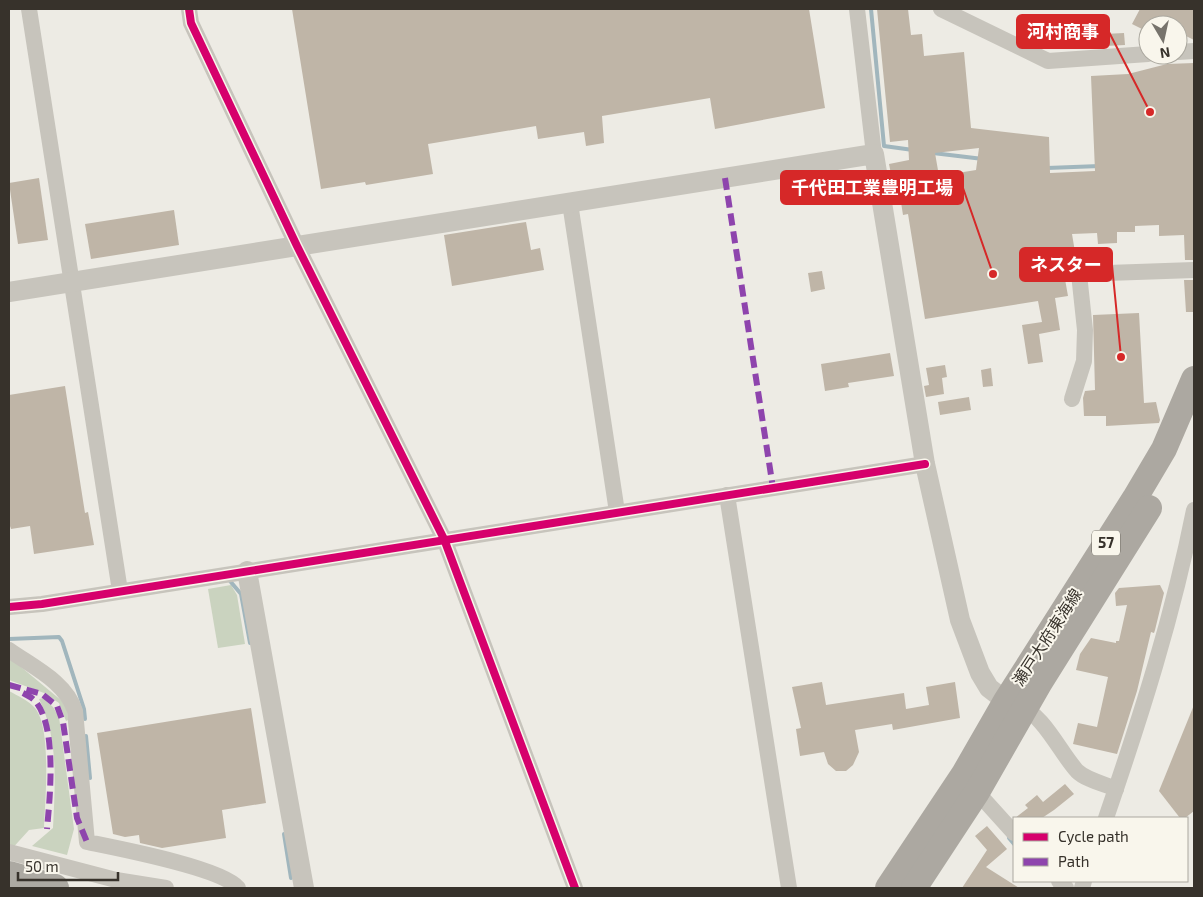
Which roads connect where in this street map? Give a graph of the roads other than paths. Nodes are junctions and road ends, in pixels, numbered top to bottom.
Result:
1 (29, 9) edge
2 (189, 9) edge
3 (857, 9) edge
4 (941, 9) edge
5 (1138, 55) edge
6 (874, 154) junction
7 (570, 202) junction
8 (298, 246) junction
9 (1194, 270) edge
10 (71, 282) junction
11 (9, 292) edge
12 (1194, 379) edge
13 (1072, 399) dead end
14 (1194, 423) edge
15 (925, 464) junction
16 (727, 495) junction
17 (1194, 510) edge
18 (617, 512) junction
19 (444, 539) junction
20 (247, 571) junction
21 (1187, 585) edge
22 (120, 591) junction
23 (9, 607) edge
24 (9, 650) edge
25 (1015, 704) junction
26 (1116, 789) junction
27 (976, 792) junction
28 (1106, 817) edge
29 (1013, 832) edge
30 (9, 852) edge
31 (17, 866) edge
32 (55, 888) edge
33 (166, 888) edge
34 (238, 888) edge
35 (304, 888) edge
36 (575, 888) edge
37 (789, 888) edge
38 (888, 888) edge
39 (914, 888) edge

1 - 10 street
2 - 8 street
3 - 6 street
4 - 5 street
6 - 7 street
6 - 15 street
7 - 8 street
7 - 18 street
8 - 10 street
8 - 19 street
9 - 13 street
10 - 11 street
10 - 22 street
12 - 25 main road, 瀬戸大府東海線 / 57
14 - 25 main road, 瀬戸大府東海線 / 57
15 - 16 street
15 - 25 street
16 - 18 street
16 - 37 street
17 - 21 street
18 - 19 street
19 - 20 street
19 - 36 street
20 - 22 street
20 - 35 street
21 - 26 street
22 - 23 street
24 - 34 street
25 - 26 street
25 - 27 main road, 瀬戸大府東海線 / 57
25 - 38 main road, 瀬戸大府東海線 / 57
26 - 28 street
27 - 29 street
27 - 39 main road, 瀬戸大府東海線 / 57
30 - 31 street
31 - 32 highway
31 - 33 street

